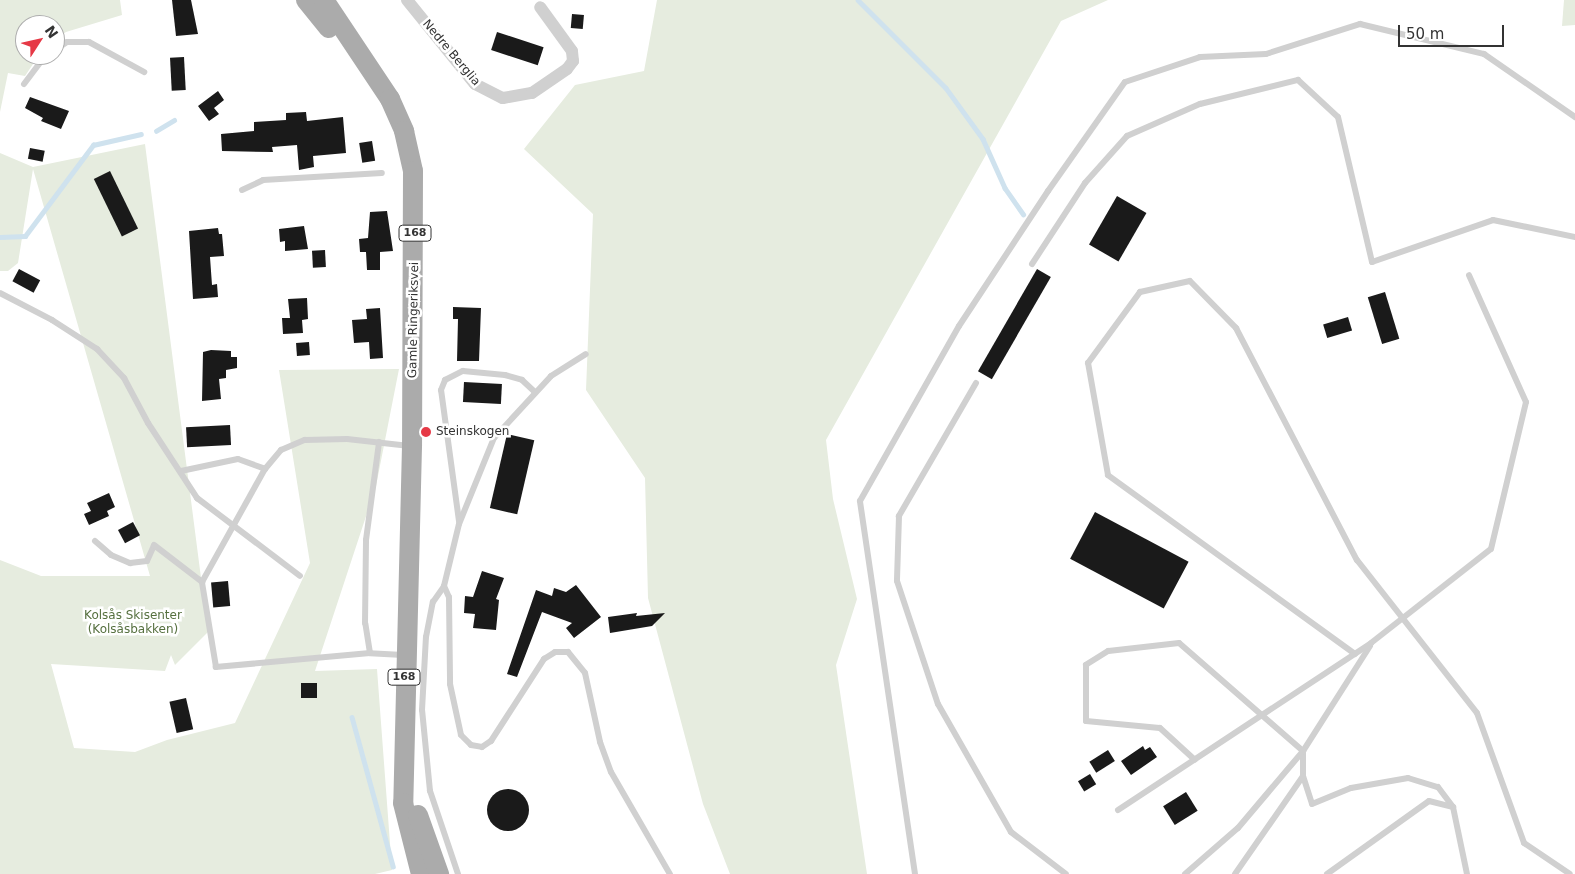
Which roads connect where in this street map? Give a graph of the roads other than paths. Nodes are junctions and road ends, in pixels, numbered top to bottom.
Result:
1 (306, 0) edge
2 (324, 0) edge
3 (407, 0) edge
4 (540, 7) dead end
5 (65, 43) edge
6 (360, 58) junction
7 (38, 65) edge
8 (144, 72) dead end
9 (24, 84) dead end
10 (1575, 117) edge
11 (382, 173) dead end
12 (242, 190) dead end
13 (1575, 237) edge
14 (1032, 264) dead end
15 (1469, 275) dead end
16 (0, 293) edge
17 (586, 354) dead end
18 (976, 383) dead end
19 (535, 392) junction
20 (379, 442) junction
21 (412, 446) junction
22 (265, 469) junction
23 (181, 471) junction
24 (234, 524) junction
25 (459, 524) junction
26 (96, 541) dead end
27 (300, 576) dead end
28 (202, 582) junction
29 (444, 586) junction
30 (1402, 620) junction
31 (1371, 643) junction
32 (370, 653) junction
33 (1355, 654) junction
34 (405, 655) junction
35 (1264, 714) junction
36 (1303, 750) junction
37 (1195, 760) junction
38 (1303, 776) junction
39 (405, 780) junction
40 (1453, 807) junction
41 (1118, 810) dead end
42 (421, 874) edge
43 (438, 874) edge
44 (458, 874) edge
45 (670, 874) edge
46 (915, 874) edge
47 (1066, 874) edge
48 (1185, 874) edge
49 (1235, 874) edge
50 (1327, 874) edge
51 (1467, 874) edge
52 (1570, 874) edge

1 - 6 main road, Gamle Ringeriksvei / 168
2 - 6 main road, Gamle Ringeriksvei / 168
3 - 4 street, Nedre Berglia
5 - 8 lane
6 - 21 main road, Gamle Ringeriksvei / 168
7 - 9 lane
10 - 46 lane
11 - 12 lane
13 - 14 lane
15 - 30 lane
16 - 23 lane
17 - 19 lane
18 - 47 lane
19 - 25 lane
19 - 25 lane
20 - 21 lane
20 - 22 lane
20 - 32 lane
21 - 34 main road, Gamle Ringeriksvei / 168
22 - 23 lane
22 - 24 lane
23 - 24 lane
24 - 27 lane
24 - 28 lane
25 - 29 lane
26 - 28 lane
28 - 32 lane
29 - 44 lane
29 - 45 lane
30 - 31 lane
30 - 33 lane
30 - 52 lane
31 - 33 lane
31 - 36 lane
32 - 34 lane
33 - 35 lane
34 - 39 main road, Gamle Ringeriksvei / 168
35 - 36 lane
35 - 37 lane
35 - 37 lane
36 - 38 lane
36 - 48 lane
37 - 41 lane
38 - 40 lane
38 - 49 lane
39 - 42 main road, Gamle Ringeriksvei / 168
39 - 43 main road, Gamle Ringeriksvei / 168
40 - 50 lane
40 - 51 lane

